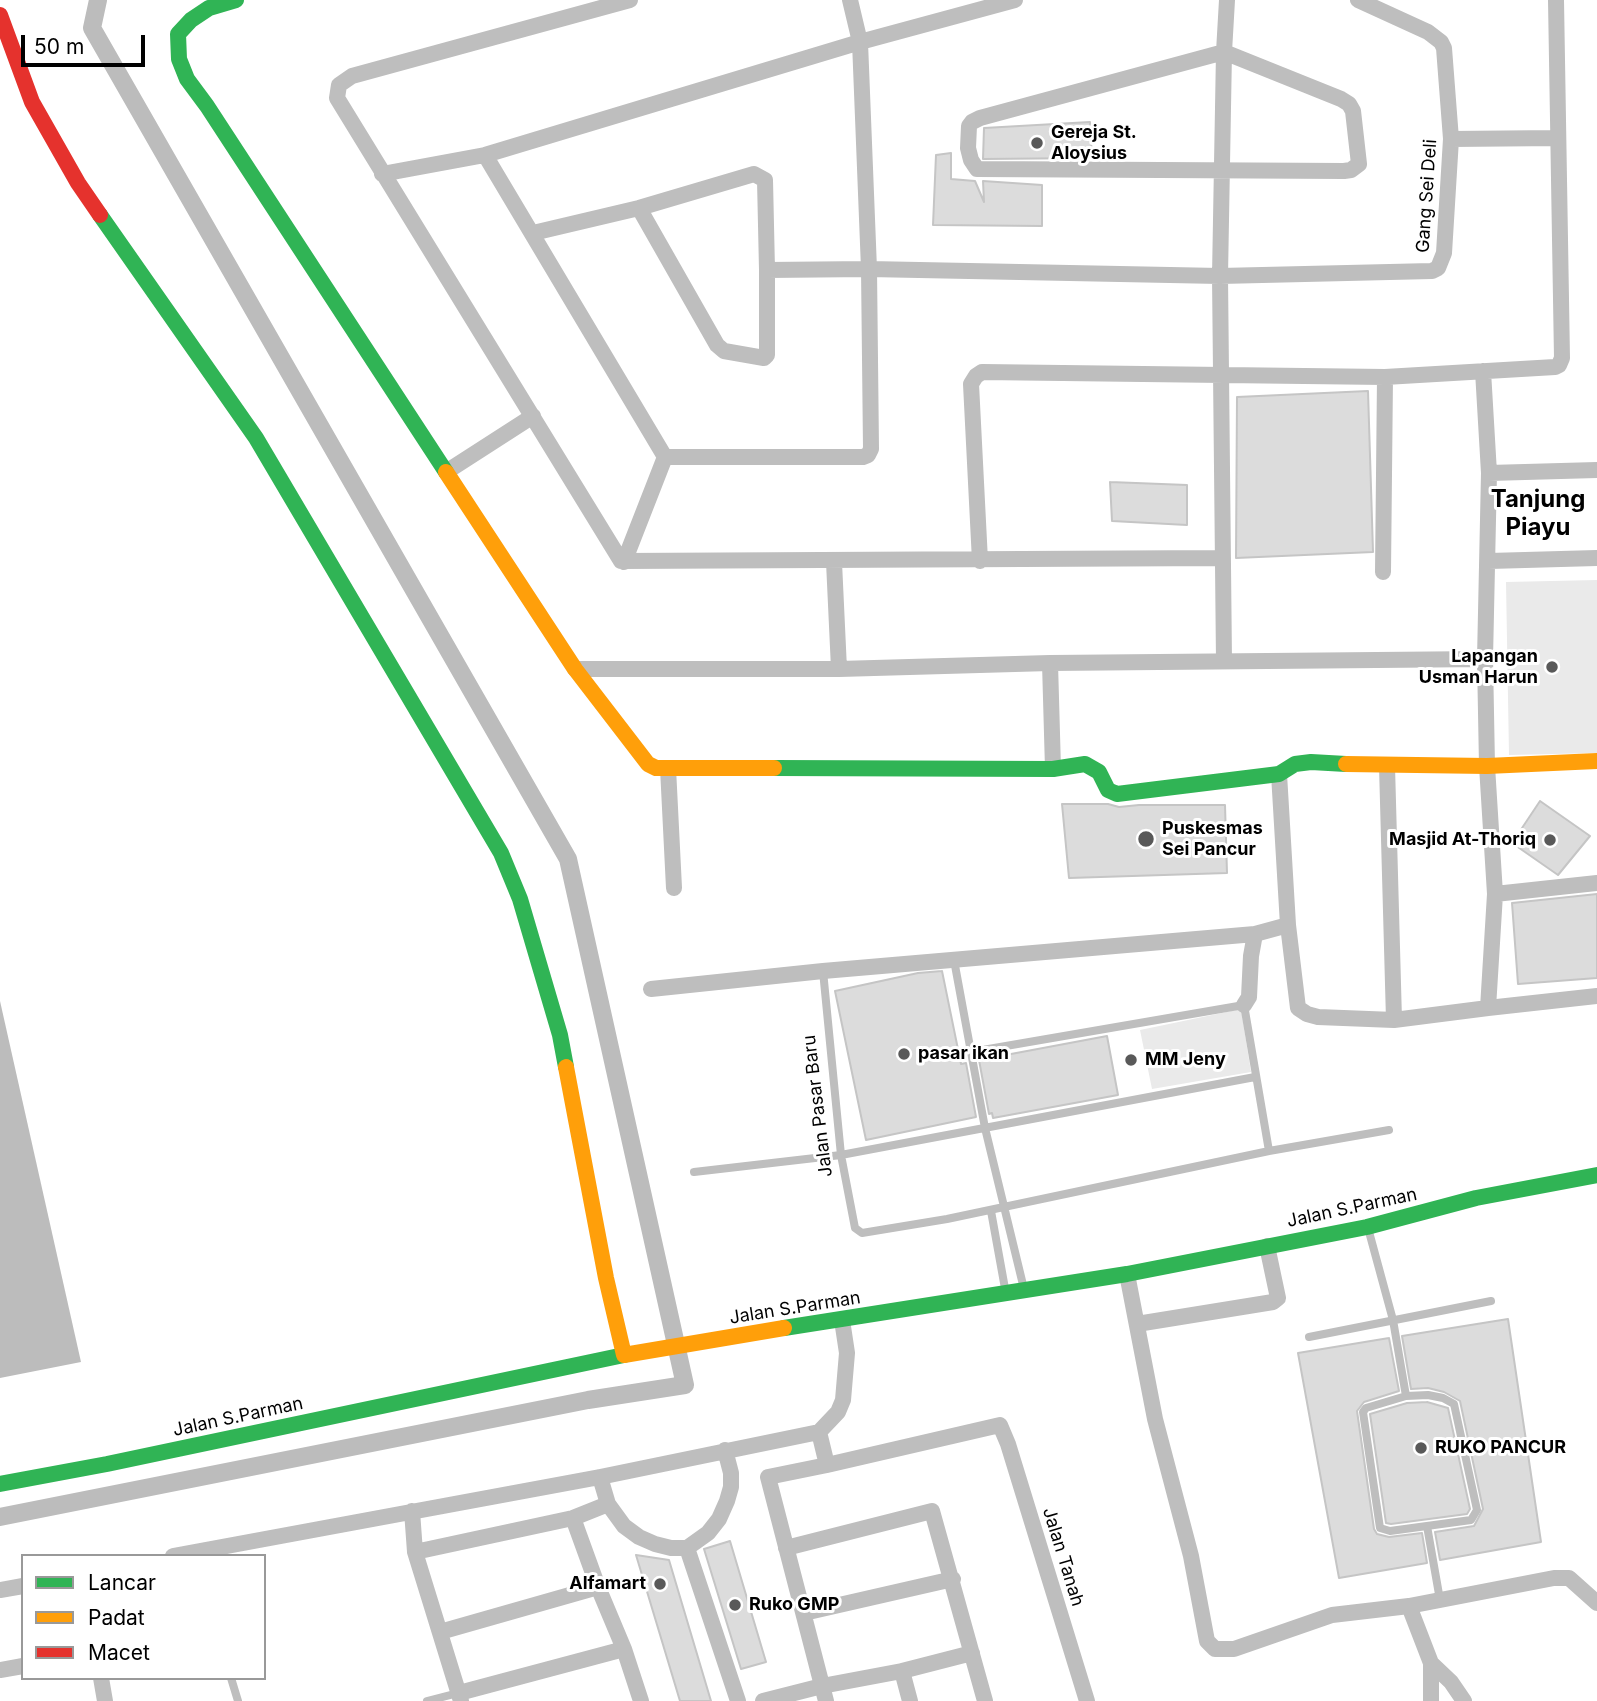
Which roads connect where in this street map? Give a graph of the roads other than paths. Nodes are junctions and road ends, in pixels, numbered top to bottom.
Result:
1 (236, 0) edge
2 (630, 0) edge
3 (850, 0) edge
4 (1015, 0) edge
5 (1227, 0) edge
6 (1358, 0) edge
7 (1556, 0) edge
8 (0, 15) edge
9 (860, 43) junction
10 (1224, 52) junction
11 (1558, 138) junction
12 (1451, 139) junction
13 (485, 155) junction
14 (1222, 171) junction
15 (382, 174) junction
16 (639, 208) junction
17 (533, 233) junction
18 (869, 269) junction
19 (767, 270) junction
20 (1220, 276) junction
21 (1483, 371) junction
22 (1221, 374) junction
23 (1385, 377) junction
24 (533, 416) junction
25 (665, 457) junction
26 (1597, 470) edge
27 (446, 472) junction
28 (1489, 473) junction
29 (1223, 558) junction
30 (1597, 558) edge
31 (981, 561) junction
32 (1489, 561) junction
33 (624, 562) junction
34 (834, 562) junction
35 (1383, 572) dead end
36 (1485, 659) junction
37 (1224, 661) junction
38 (1050, 663) junction
39 (575, 669) junction
40 (839, 669) junction
41 (1597, 761) edge
42 (1387, 766) junction
43 (1487, 766) junction
44 (668, 768) junction
45 (1053, 769) junction
46 (1279, 774) junction
47 (1597, 883) edge
48 (674, 888) dead end
49 (1495, 894) junction
50 (1288, 925) junction
51 (1255, 934) junction
52 (954, 960) junction
53 (822, 971) junction
54 (652, 989) dead end
55 (1597, 996) edge
56 (1244, 1005) junction
57 (1488, 1008) junction
58 (1394, 1020) junction
59 (971, 1052) junction
60 (1255, 1077) junction
61 (985, 1128) junction
62 (1389, 1130) dead end
63 (1269, 1151) junction
64 (841, 1155) junction
65 (694, 1172) dead end
66 (1597, 1175) edge
67 (1005, 1208) junction
68 (990, 1210) junction
69 (1367, 1227) junction
70 (1268, 1246) junction
71 (1127, 1274) junction
72 (1024, 1291) junction
73 (1006, 1294) junction
74 (1491, 1301) dead end
75 (842, 1320) junction
76 (1393, 1320) junction
77 (1137, 1324) junction
78 (1309, 1337) dead end
79 (624, 1355) junction
80 (1406, 1396) junction
81 (819, 1432) junction
82 (725, 1450) junction
83 (827, 1465) junction
84 (600, 1478) junction
85 (0, 1483) edge
86 (608, 1504) junction
87 (412, 1511) junction
88 (573, 1518) junction
89 (1427, 1526) junction
90 (687, 1548) junction
91 (786, 1548) junction
92 (415, 1552) junction
93 (184, 1554) edge
94 (953, 1579) junction
95 (21, 1586) edge
96 (598, 1587) junction
97 (0, 1590) edge
98 (1440, 1600) junction
99 (1597, 1603) edge
100 (1409, 1606) junction
101 (804, 1613) junction
102 (440, 1632) junction
103 (624, 1649) junction
104 (972, 1653) junction
105 (1431, 1663) junction
106 (21, 1666) edge
107 (0, 1670) edge
108 (902, 1671) junction
109 (101, 1680) edge
110 (231, 1680) edge
111 (824, 1693) edge
112 (460, 1697) edge
113 (105, 1701) edge
114 (238, 1701) edge
115 (428, 1701) edge
116 (641, 1701) edge
117 (738, 1701) edge
118 (764, 1701) edge
119 (910, 1701) edge
120 (985, 1701) edge
121 (1087, 1701) edge
122 (1431, 1701) edge
123 (1464, 1701) edge

1 - 27 street
2 - 15 street
3 - 9 street
4 - 9 street
5 - 10 street
6 - 12 street, Gang Sei Deli
7 - 11 street
8 - 79 street
9 - 13 street
9 - 18 street
10 - 14 street
10 - 14 street
10 - 14 street
11 - 12 street
11 - 21 street
12 - 20 street, Gang Sei Deli
13 - 15 street
13 - 17 street
14 - 20 street
15 - 24 street
16 - 17 street
16 - 19 street
16 - 19 street
17 - 25 street
18 - 19 street
18 - 20 street
18 - 25 street
20 - 22 street
21 - 23 street
21 - 28 street
22 - 23 street
22 - 29 street
22 - 31 street
23 - 35 street
24 - 27 street
24 - 33 street
25 - 33 street
26 - 28 street
27 - 39 street
28 - 32 street
29 - 31 street
29 - 37 street
30 - 32 street
31 - 34 street
32 - 36 street
33 - 34 street
34 - 40 street
36 - 37 street
36 - 43 street
37 - 38 street
38 - 40 street
38 - 45 street
39 - 40 street
39 - 44 street
41 - 43 street
42 - 43 street
42 - 46 street
42 - 58 street
43 - 49 street
44 - 45 street
44 - 48 street
45 - 46 street
46 - 50 street
47 - 49 street
49 - 57 street
50 - 51 street
50 - 58 street
51 - 52 street
51 - 56 street
52 - 53 street
52 - 59 lane
53 - 54 street
53 - 64 lane, Jalan Pasar Baru
55 - 57 street
56 - 59 lane
56 - 60 lane
57 - 58 street
59 - 61 lane
60 - 61 lane
60 - 63 lane
61 - 64 lane
61 - 67 lane
62 - 63 lane, Jalan Pasar Baru
63 - 67 lane, Jalan Pasar Baru
64 - 65 lane
64 - 68 lane, Jalan Pasar Baru
66 - 69 street, Jalan S.Parman
67 - 68 lane, Jalan Pasar Baru
67 - 72 lane
68 - 73 lane
69 - 70 street, Jalan S.Parman
69 - 76 lane
70 - 71 street, Jalan S.Parman
70 - 77 street
71 - 72 street, Jalan S.Parman
71 - 77 street
72 - 73 street, Jalan S.Parman
73 - 75 street, Jalan S.Parman
74 - 76 lane
75 - 79 street, Jalan S.Parman
75 - 81 street
76 - 78 lane
76 - 80 lane
77 - 100 street
79 - 85 street, Jalan S.Parman
80 - 89 lane
80 - 89 lane
81 - 82 street
81 - 83 street
82 - 84 street
82 - 90 street
83 - 91 street
83 - 121 street, Jalan Tanah
84 - 86 street
84 - 87 street
86 - 88 street
86 - 90 street
87 - 92 street
87 - 93 street
88 - 92 street
88 - 96 street
89 - 98 lane
90 - 117 street
91 - 94 street
91 - 101 street
92 - 102 street
94 - 101 street
94 - 104 street
95 - 97 street
96 - 102 street
96 - 103 street
98 - 99 street
98 - 100 street
100 - 105 street
101 - 111 street
102 - 112 street
103 - 112 street
103 - 116 street
104 - 108 street
104 - 120 street
105 - 122 street
105 - 123 street
106 - 107 street
108 - 111 street
108 - 119 street
109 - 113 street
110 - 114 lane
111 - 118 street
112 - 115 lane

